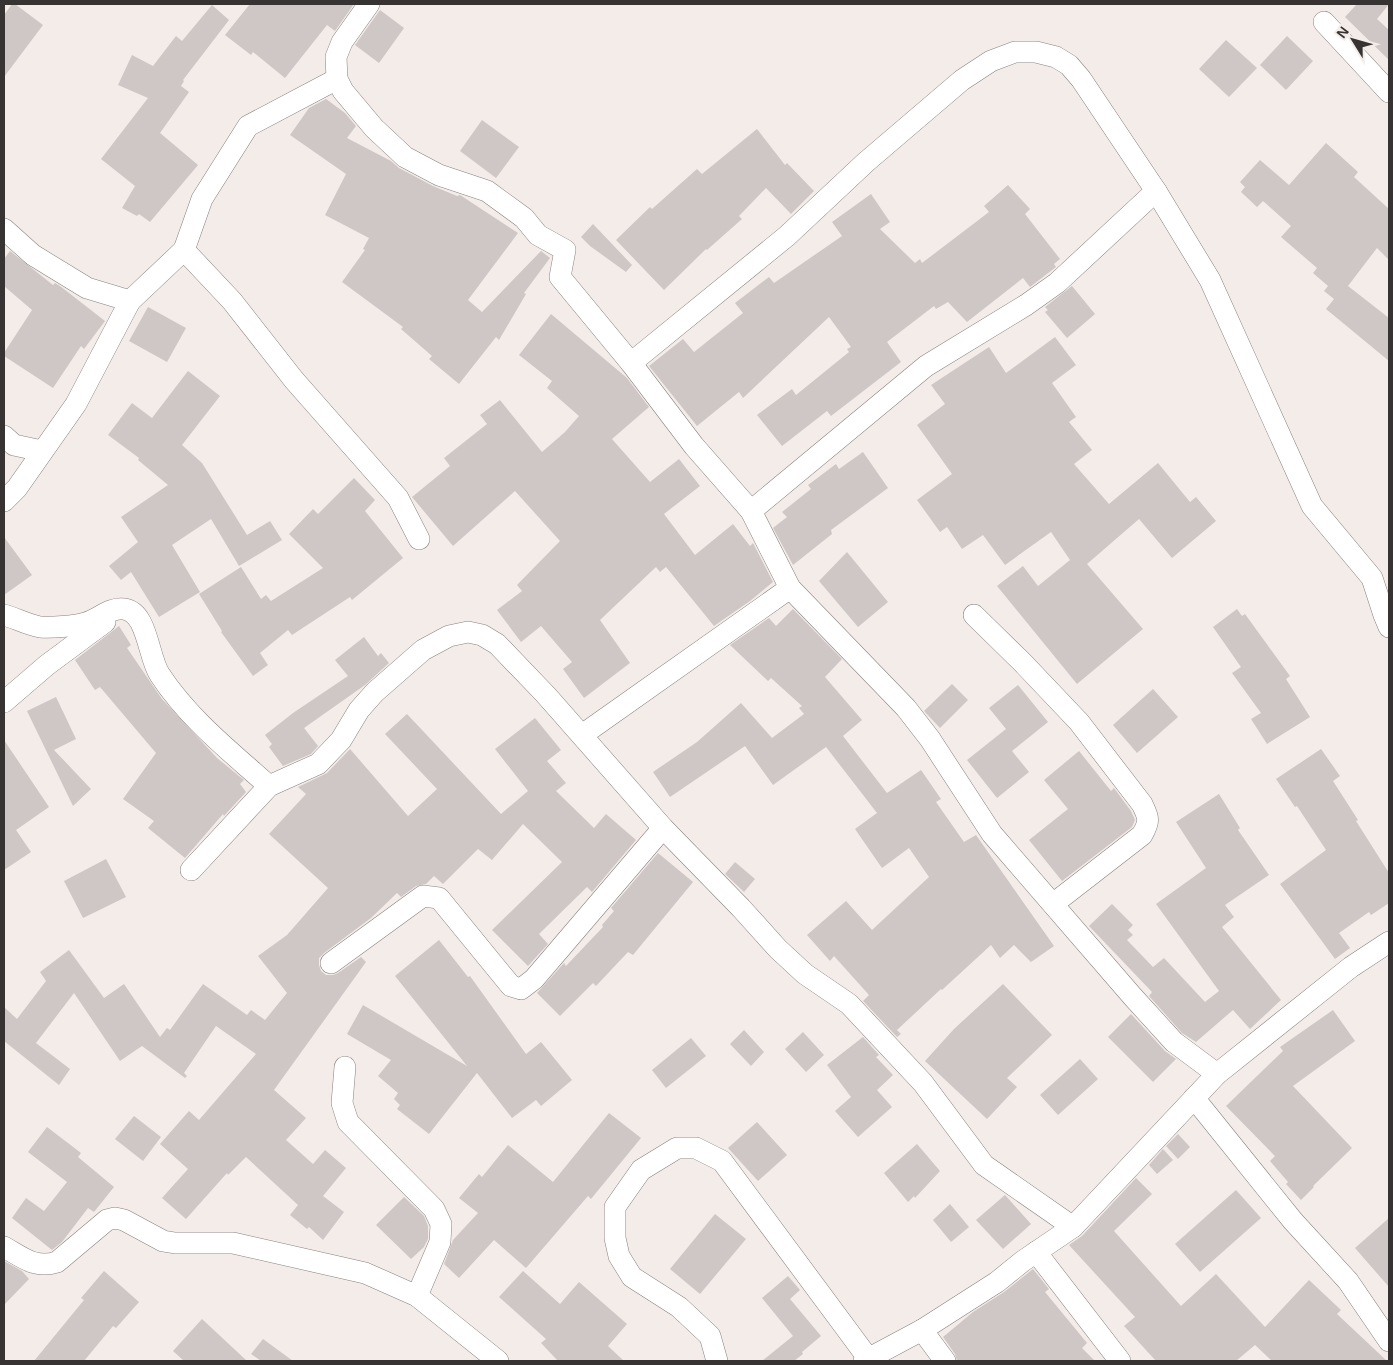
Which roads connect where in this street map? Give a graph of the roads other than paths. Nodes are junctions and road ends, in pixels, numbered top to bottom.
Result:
1 (369, 4) edge
2 (1324, 22) dead end
3 (337, 79) junction
4 (1389, 92) edge
5 (1156, 191) junction
6 (4, 229) edge
7 (184, 250) junction
8 (130, 301) junction
9 (631, 363) junction
10 (4, 436) edge
11 (42, 451) junction
12 (4, 501) edge
13 (751, 511) junction
14 (419, 539) dead end
15 (1380, 581) edge
16 (790, 588) junction
17 (123, 608) junction
18 (4, 615) edge
19 (974, 615) dead end
20 (1389, 627) edge
21 (4, 702) edge
22 (582, 735) junction
23 (268, 786) junction
24 (663, 828) junction
25 (191, 870) dead end
26 (1054, 904) junction
27 (1389, 942) edge
28 (331, 964) dead end
29 (345, 1067) dead end
30 (1217, 1074) junction
31 (1194, 1098) junction
32 (1073, 1227) junction
33 (4, 1247) edge
34 (1036, 1252) junction
35 (416, 1296) junction
36 (922, 1330) junction
37 (1389, 1341) edge
38 (866, 1360) edge
39 (498, 1361) edge
40 (717, 1361) edge
41 (945, 1361) edge
42 (1120, 1361) edge

1 - 3 street
2 - 4 street
3 - 7 street
3 - 9 street
5 - 9 street
5 - 13 street
5 - 15 street
6 - 8 street
7 - 8 street
7 - 14 street
8 - 11 street
9 - 13 street
10 - 11 street
11 - 12 street
13 - 16 street
15 - 20 street
16 - 22 street
16 - 26 street
17 - 18 street
17 - 21 street
17 - 23 street
19 - 26 street
22 - 23 street
22 - 24 street
23 - 25 street
24 - 28 street
24 - 32 street
26 - 30 street
27 - 30 street
29 - 35 street
30 - 31 street
31 - 32 street
31 - 37 street
32 - 34 street
33 - 35 street
34 - 36 street
34 - 42 street
35 - 39 street
36 - 38 street
36 - 41 street
38 - 40 street

